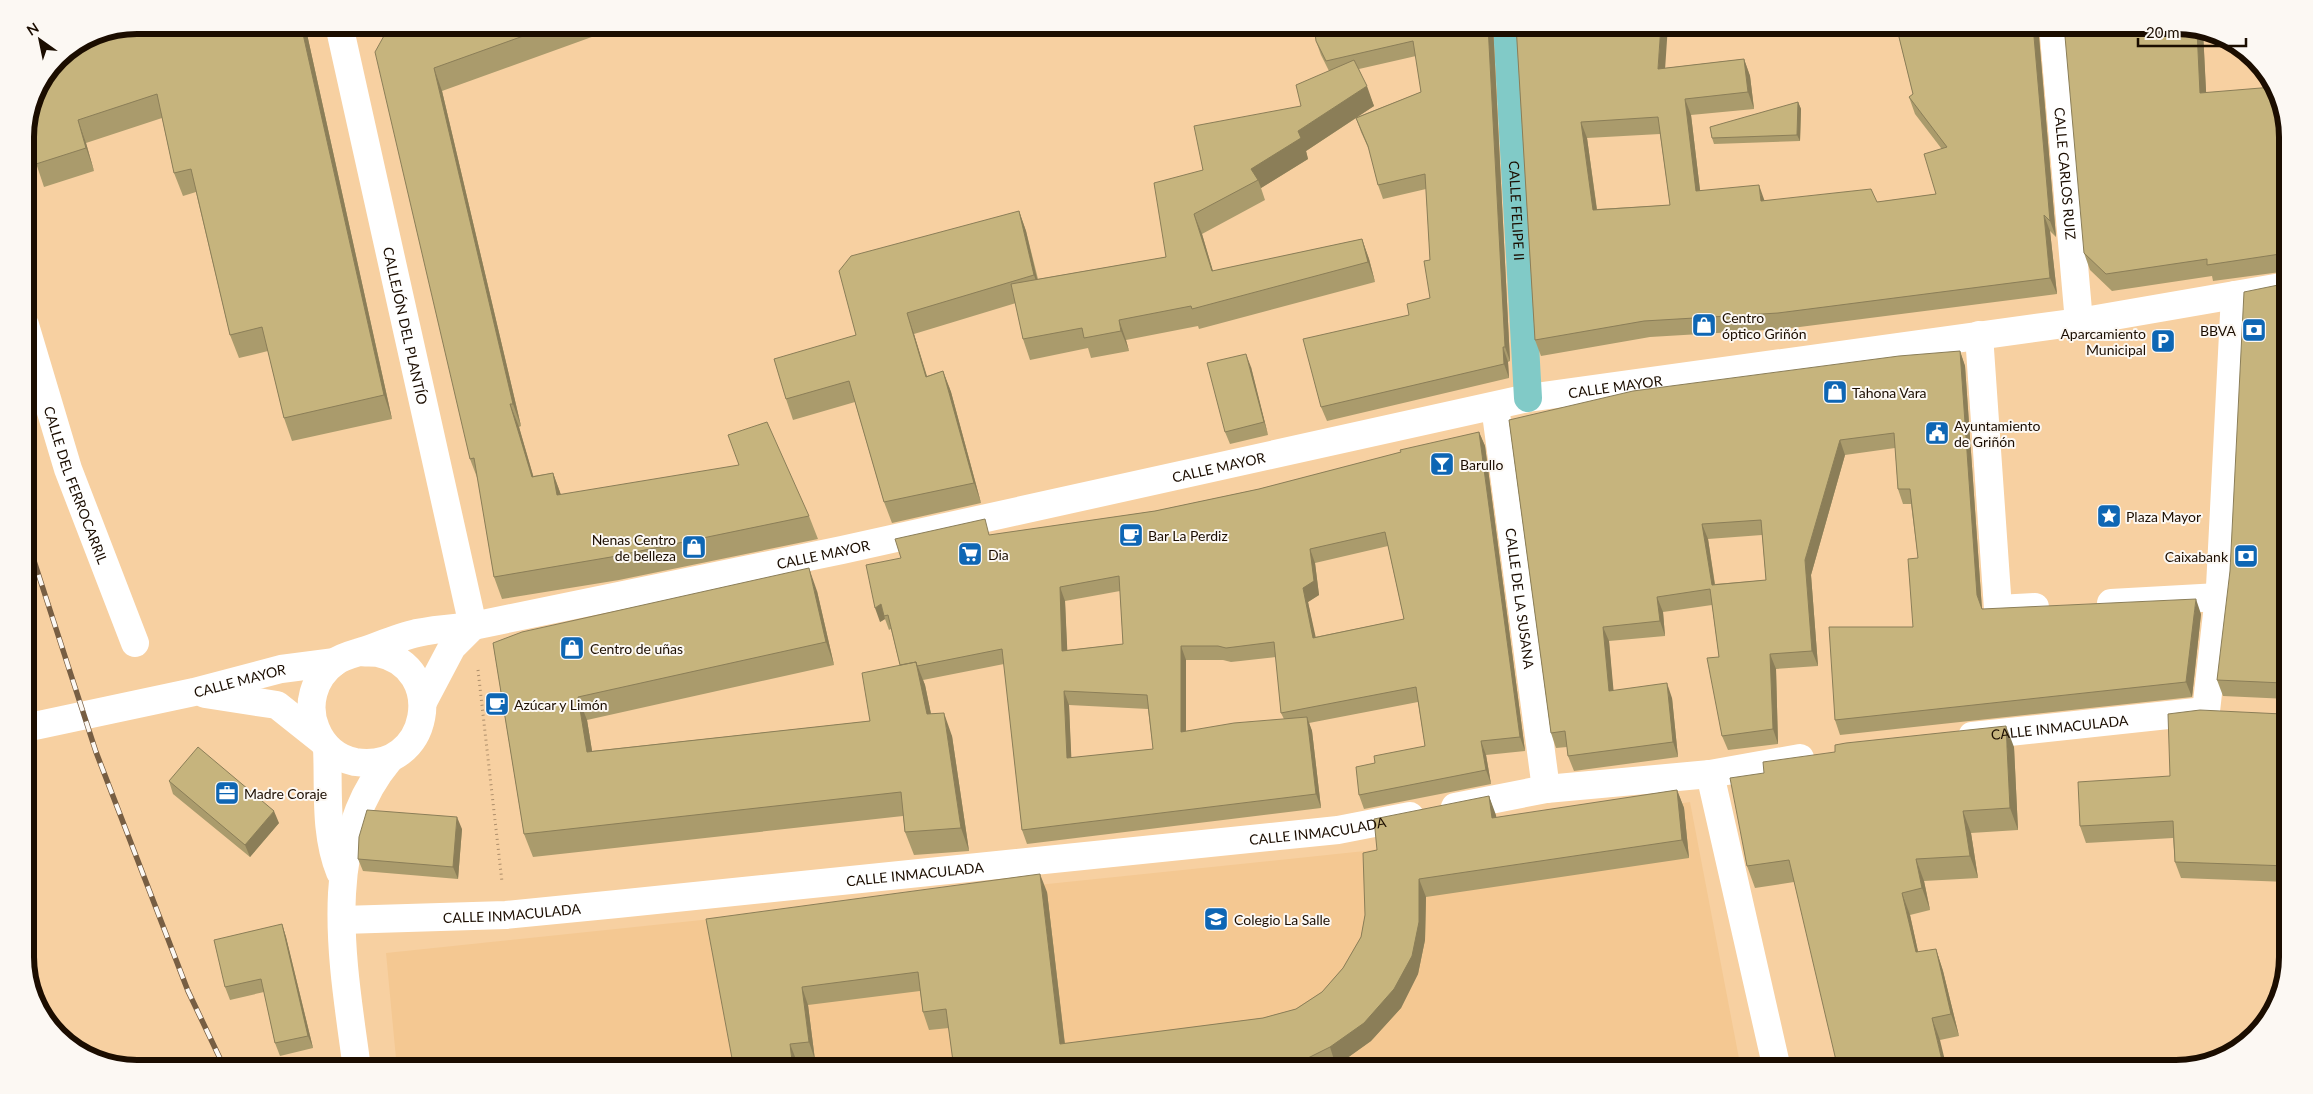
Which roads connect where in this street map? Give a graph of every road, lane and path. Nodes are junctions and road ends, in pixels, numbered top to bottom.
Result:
1 (341, 34) edge
2 (1508, 34) edge
3 (2055, 34) edge
4 (2279, 288) edge
5 (2223, 297) junction
6 (2080, 322) junction
7 (1975, 335) junction
8 (34, 355) edge
9 (1528, 398) junction
10 (1495, 406) junction
11 (2219, 597) junction
12 (2084, 604) edge
13 (2056, 606) edge
14 (473, 626) junction
15 (135, 643) dead end
16 (347, 657) junction
17 (194, 692) junction
18 (424, 702) junction
19 (2206, 711) junction
20 (2234, 712) edge
21 (34, 726) edge
22 (1951, 738) edge
23 (324, 744) junction
24 (1824, 754) edge
25 (389, 760) junction
26 (1710, 774) junction
27 (1546, 789) junction
28 (342, 877) junction
29 (506, 915) junction
30 (342, 920) junction
31 (356, 1060) edge
32 (1775, 1060) edge

1 - 14 street, CALLEJÓN DEL PLANTÍO
2 - 9 main road, CALLE FELIPE II
3 - 6 street, CALLE CARLOS RUIZ
4 - 5 street
5 - 6 street, CALLE MAYOR
5 - 11 street
6 - 7 street, CALLE MAYOR
7 - 9 street, CALLE MAYOR
7 - 13 street
8 - 15 street, CALLE DEL FERROCARRIL
9 - 10 street, CALLE MAYOR
10 - 14 street, CALLE MAYOR
10 - 27 street, CALLE DE LA SUSANA
11 - 12 street
11 - 19 street
14 - 16 street, CALLE MAYOR
14 - 18 street
14 - 29 path
16 - 17 street, CALLE MAYOR
16 - 18 street
16 - 23 street
17 - 21 street
17 - 23 street, CALLE MAYOR
18 - 25 street
19 - 20 street, CALLE INMACULADA
19 - 22 street, CALLE INMACULADA
23 - 25 street
23 - 28 street
24 - 26 street, CALLE INMACULADA
25 - 28 street
26 - 27 street, CALLE INMACULADA
26 - 32 street
27 - 29 street, CALLE INMACULADA
28 - 30 street
29 - 30 street, CALLE INMACULADA
30 - 31 street

